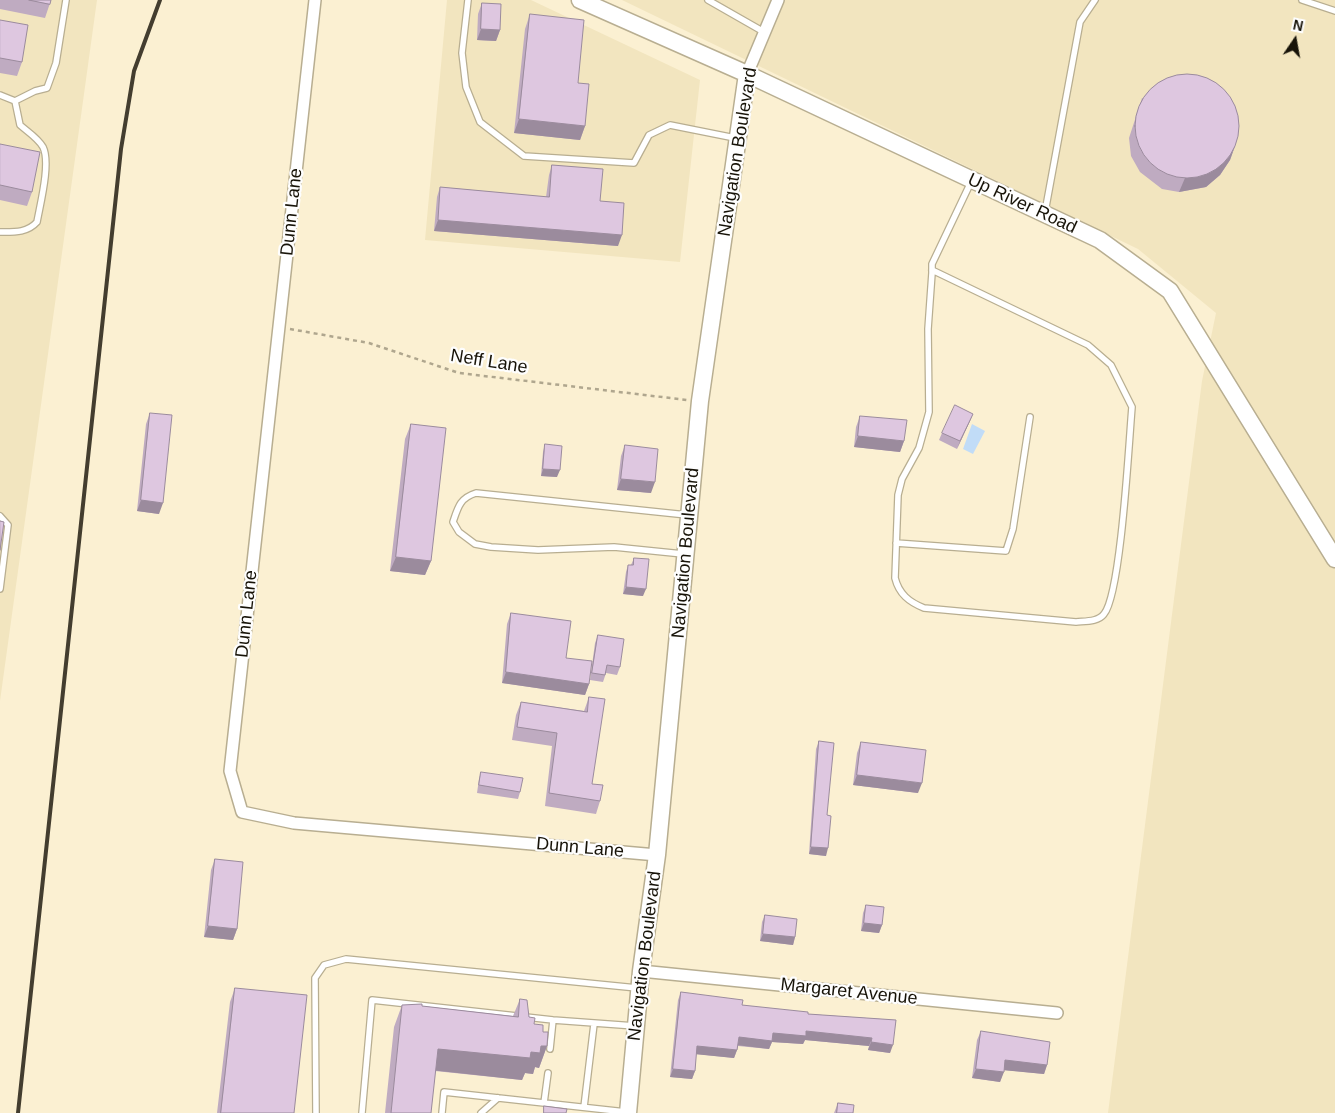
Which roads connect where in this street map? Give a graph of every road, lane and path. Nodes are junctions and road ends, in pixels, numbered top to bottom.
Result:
1 (66, 0) edge
2 (315, 0) edge
3 (468, 0) edge
4 (580, 0) edge
5 (708, 0) edge
6 (778, 0) edge
7 (1095, 0) edge
8 (1302, 0) edge
9 (1335, 11) edge
10 (764, 32) junction
11 (747, 74) junction
12 (0, 96) edge
13 (15, 101) junction
14 (738, 138) junction
15 (972, 180) junction
16 (1044, 214) junction
17 (0, 232) edge
18 (932, 270) junction
19 (279, 326) junction
20 (700, 401) junction
21 (1030, 417) dead end
22 (689, 515) junction
23 (0, 516) edge
24 (896, 543) junction
25 (686, 555) junction
26 (1335, 559) edge
27 (0, 589) edge
28 (658, 855) junction
29 (641, 971) junction
30 (640, 988) junction
31 (1056, 1013) dead end
32 (552, 1020) junction
33 (594, 1024) junction
34 (635, 1026) junction
35 (550, 1049) dead end
36 (548, 1073) dead end
37 (498, 1098) junction
38 (544, 1103) junction
39 (584, 1107) junction
40 (628, 1112) edge
41 (316, 1113) edge
42 (362, 1113) edge
43 (442, 1113) edge
44 (481, 1113) edge

1 - 13 lane
2 - 19 street, Dunn Lane
3 - 14 lane
4 - 11 street, Up River Road
5 - 10 lane
6 - 10 street, Navigation Boulevard
7 - 16 lane
8 - 9 lane
10 - 11 street, Navigation Boulevard
11 - 14 street, Navigation Boulevard
11 - 15 street, Up River Road
12 - 13 lane
13 - 17 lane
14 - 20 street, Navigation Boulevard
15 - 16 street, Up River Road
15 - 18 lane
16 - 26 street, Up River Road
18 - 24 lane
18 - 24 lane
19 - 20 path, Neff Lane
19 - 28 street, Dunn Lane
20 - 22 street, Navigation Boulevard
21 - 24 lane
22 - 25 street, Navigation Boulevard
22 - 25 lane
23 - 27 lane
25 - 28 street, Navigation Boulevard
28 - 29 street, Navigation Boulevard
29 - 30 street, Navigation Boulevard
29 - 31 street, Margaret Avenue
30 - 34 street, Navigation Boulevard
30 - 41 lane
32 - 33 lane
32 - 35 lane
32 - 42 lane
33 - 34 lane
33 - 39 lane
34 - 40 street, Navigation Boulevard
36 - 38 lane
37 - 38 lane
37 - 43 lane
37 - 44 lane
38 - 39 lane
39 - 40 lane

